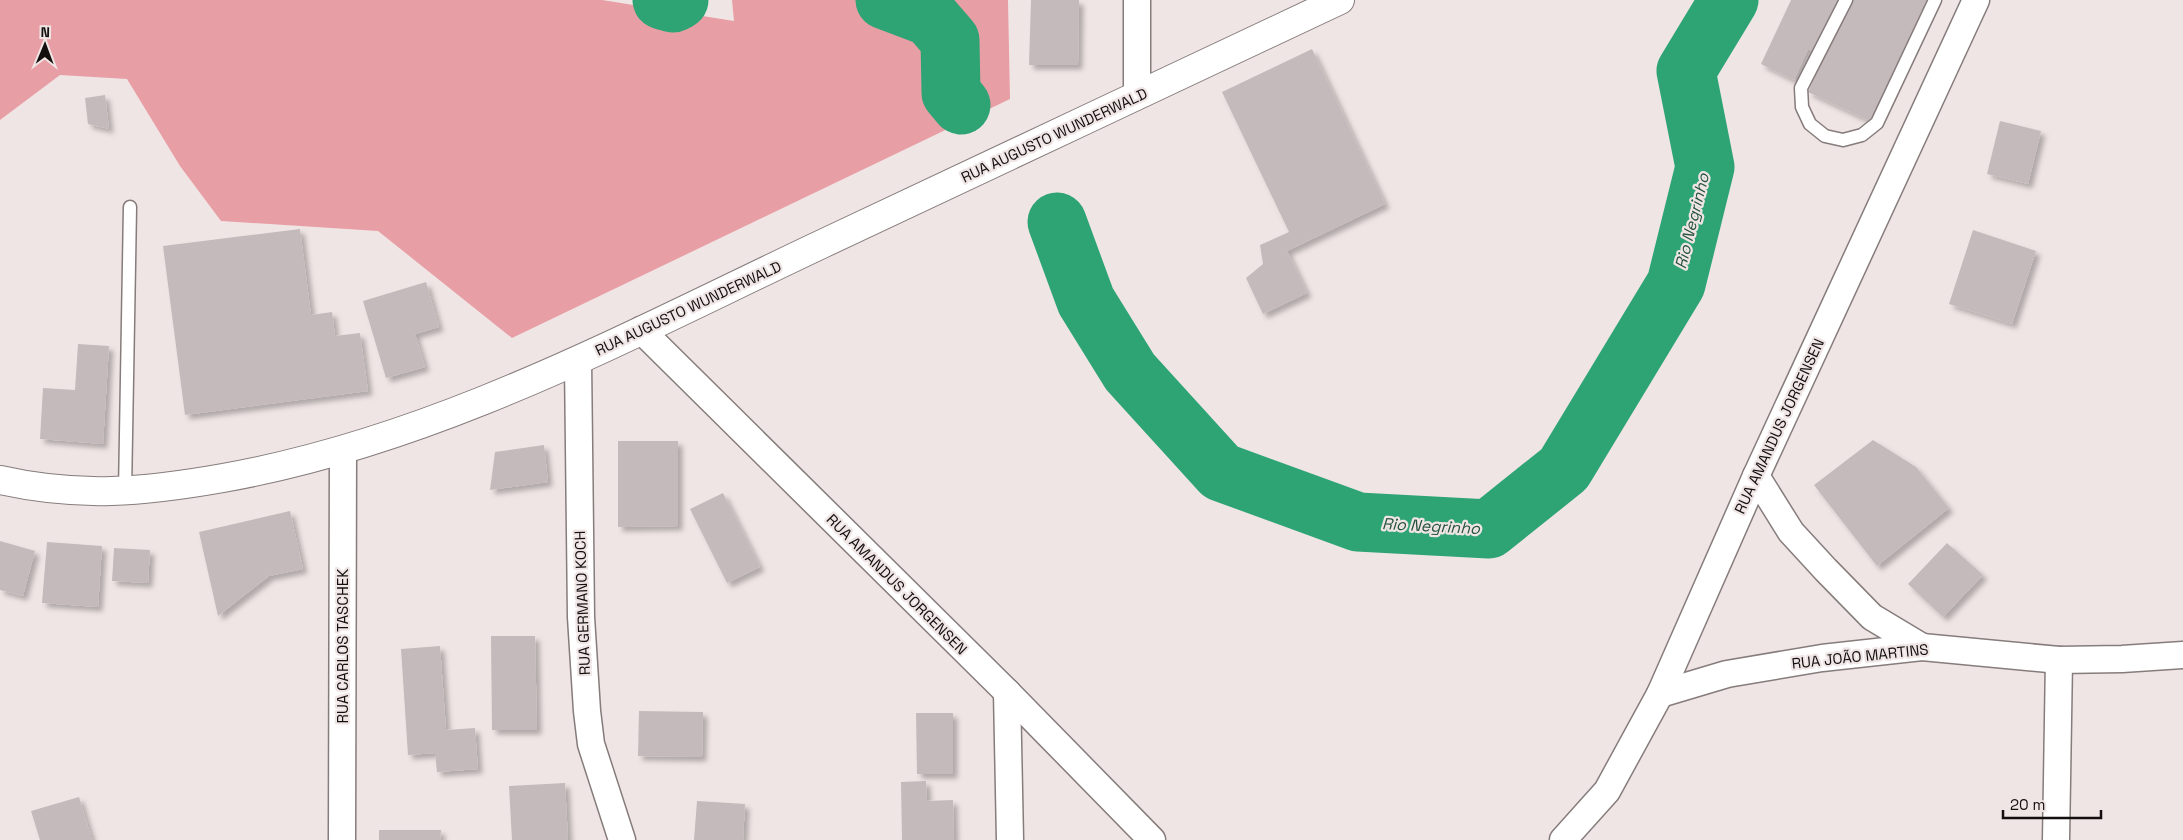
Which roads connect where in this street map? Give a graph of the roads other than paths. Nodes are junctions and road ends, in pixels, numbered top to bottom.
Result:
1 (1137, 0) edge
2 (1340, 0) edge
3 (1846, 0) edge
4 (1935, 0) edge
5 (1976, 0) edge
6 (1137, 95) junction
7 (130, 207) dead end
8 (641, 330) junction
9 (578, 361) junction
10 (343, 451) junction
11 (1756, 476) junction
12 (0, 480) edge
13 (125, 492) junction
14 (1922, 647) junction
15 (2183, 654) edge
16 (2059, 660) junction
17 (1007, 692) junction
18 (1660, 694) junction
19 (342, 840) edge
20 (622, 840) edge
21 (1010, 840) edge
22 (1152, 840) edge
23 (1563, 840) edge
24 (2056, 840) edge

1 - 6 street
2 - 6 main road, RUA AUGUSTO WUNDERWALD
3 - 4 lane
5 - 11 street, RUA AMANDUS JORGENSEN
6 - 8 main road, RUA AUGUSTO WUNDERWALD
7 - 13 lane
8 - 9 main road, RUA AUGUSTO WUNDERWALD
8 - 17 street, RUA AMANDUS JORGENSEN
9 - 10 main road, RUA AUGUSTO WUNDERWALD
9 - 20 street, RUA GERMANO KOCH
10 - 13 main road, RUA AUGUSTO WUNDERWALD
10 - 19 street, RUA CARLOS TASCHEK
11 - 14 street
11 - 18 street, RUA AMANDUS JORGENSEN
12 - 13 main road, RUA AUGUSTO WUNDERWALD
14 - 16 street, RUA JOÃO MARTINS
14 - 18 street, RUA JOÃO MARTINS
15 - 16 street, RUA JOÃO MARTINS
16 - 24 street
17 - 21 street
17 - 22 street, RUA AMANDUS JORGENSEN
18 - 23 street, RUA AMANDUS JORGENSEN

